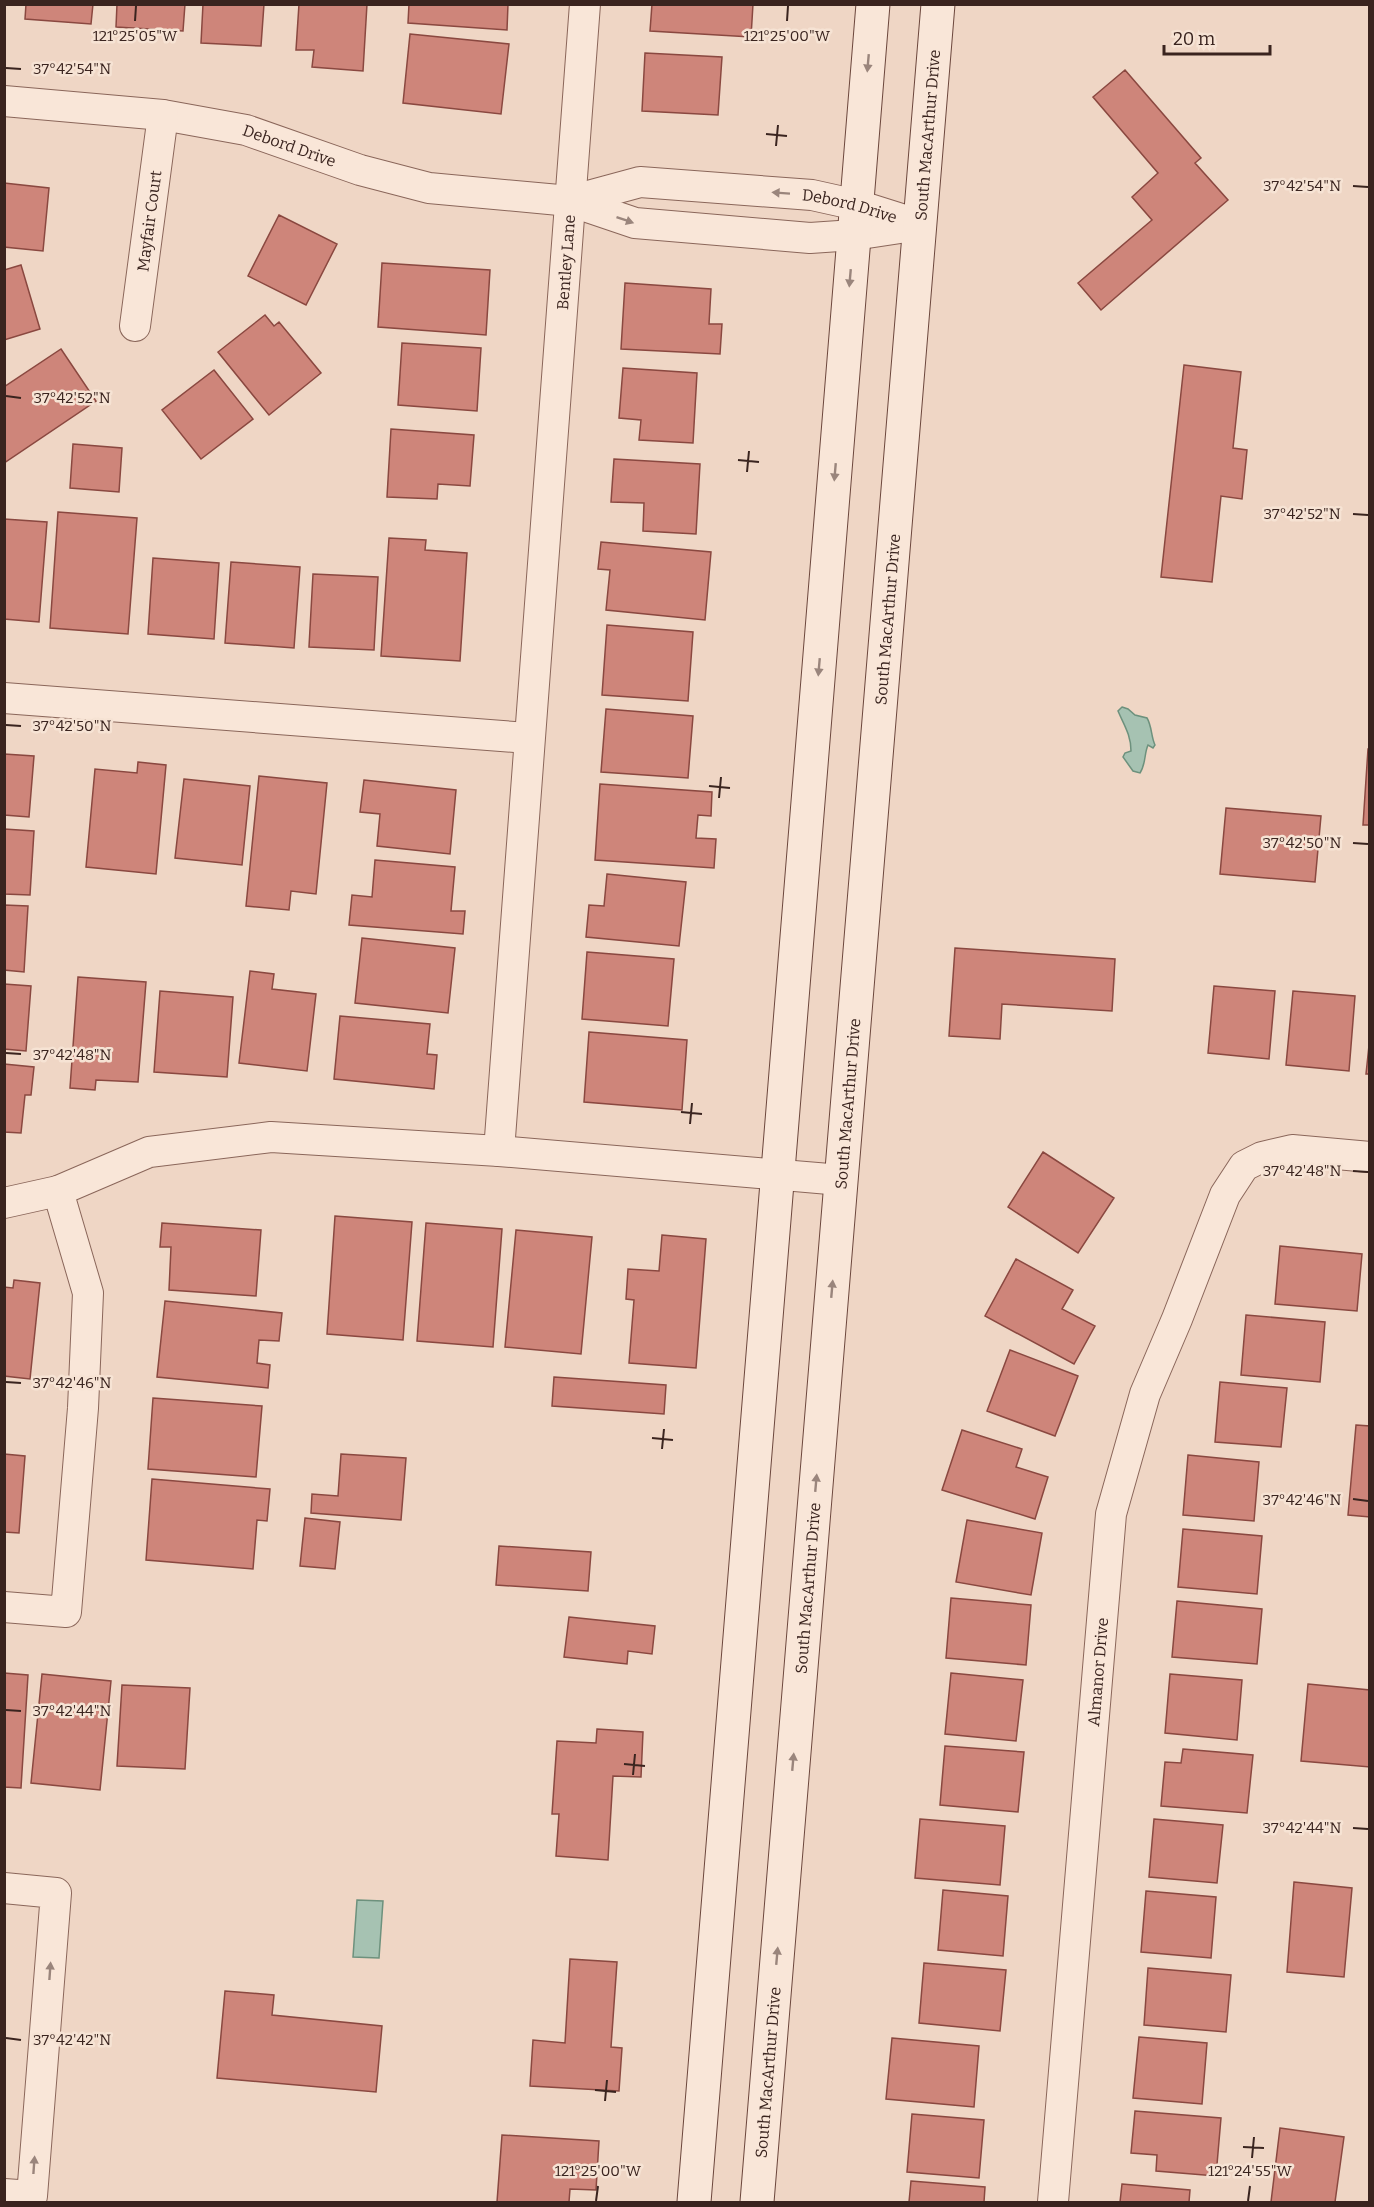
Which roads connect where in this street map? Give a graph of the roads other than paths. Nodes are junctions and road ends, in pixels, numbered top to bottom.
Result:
1 (585, 4) edge
2 (873, 4) edge
3 (938, 4) edge
4 (4, 101) edge
5 (163, 115) junction
6 (570, 201) junction
7 (855, 220) junction
8 (920, 225) junction
9 (135, 326) dead end
10 (4, 698) edge
11 (528, 738) junction
12 (499, 1151) junction
13 (1370, 1157) edge
14 (777, 1175) junction
15 (841, 1180) junction
16 (58, 1191) junction
17 (4, 1203) edge
18 (4, 1606) edge
19 (4, 1888) edge
20 (4, 2194) edge
21 (694, 2202) edge
22 (757, 2202) edge
23 (1053, 2202) edge

1 - 6 street, Bentley Lane
2 -> 7 main road
3 - 8 main road, South MacArthur Drive
4 - 5 street, Debord Drive
5 - 6 street, Debord Drive
5 - 9 street, Mayfair Court
6 -> 7 street, Debord Drive
7 -> 6 street, Debord Drive
6 - 11 street, Bentley Lane
7 - 8 street, Debord Drive
7 -> 14 main road
8 - 15 main road, South MacArthur Drive
10 - 11 street
11 - 12 street, Bentley Lane
12 - 14 street
12 - 16 street
13 - 23 street, Almanor Drive
14 - 15 street
14 - 21 main road
22 -> 15 main road, South MacArthur Drive
16 - 17 street
16 - 18 street
20 -> 19 street

